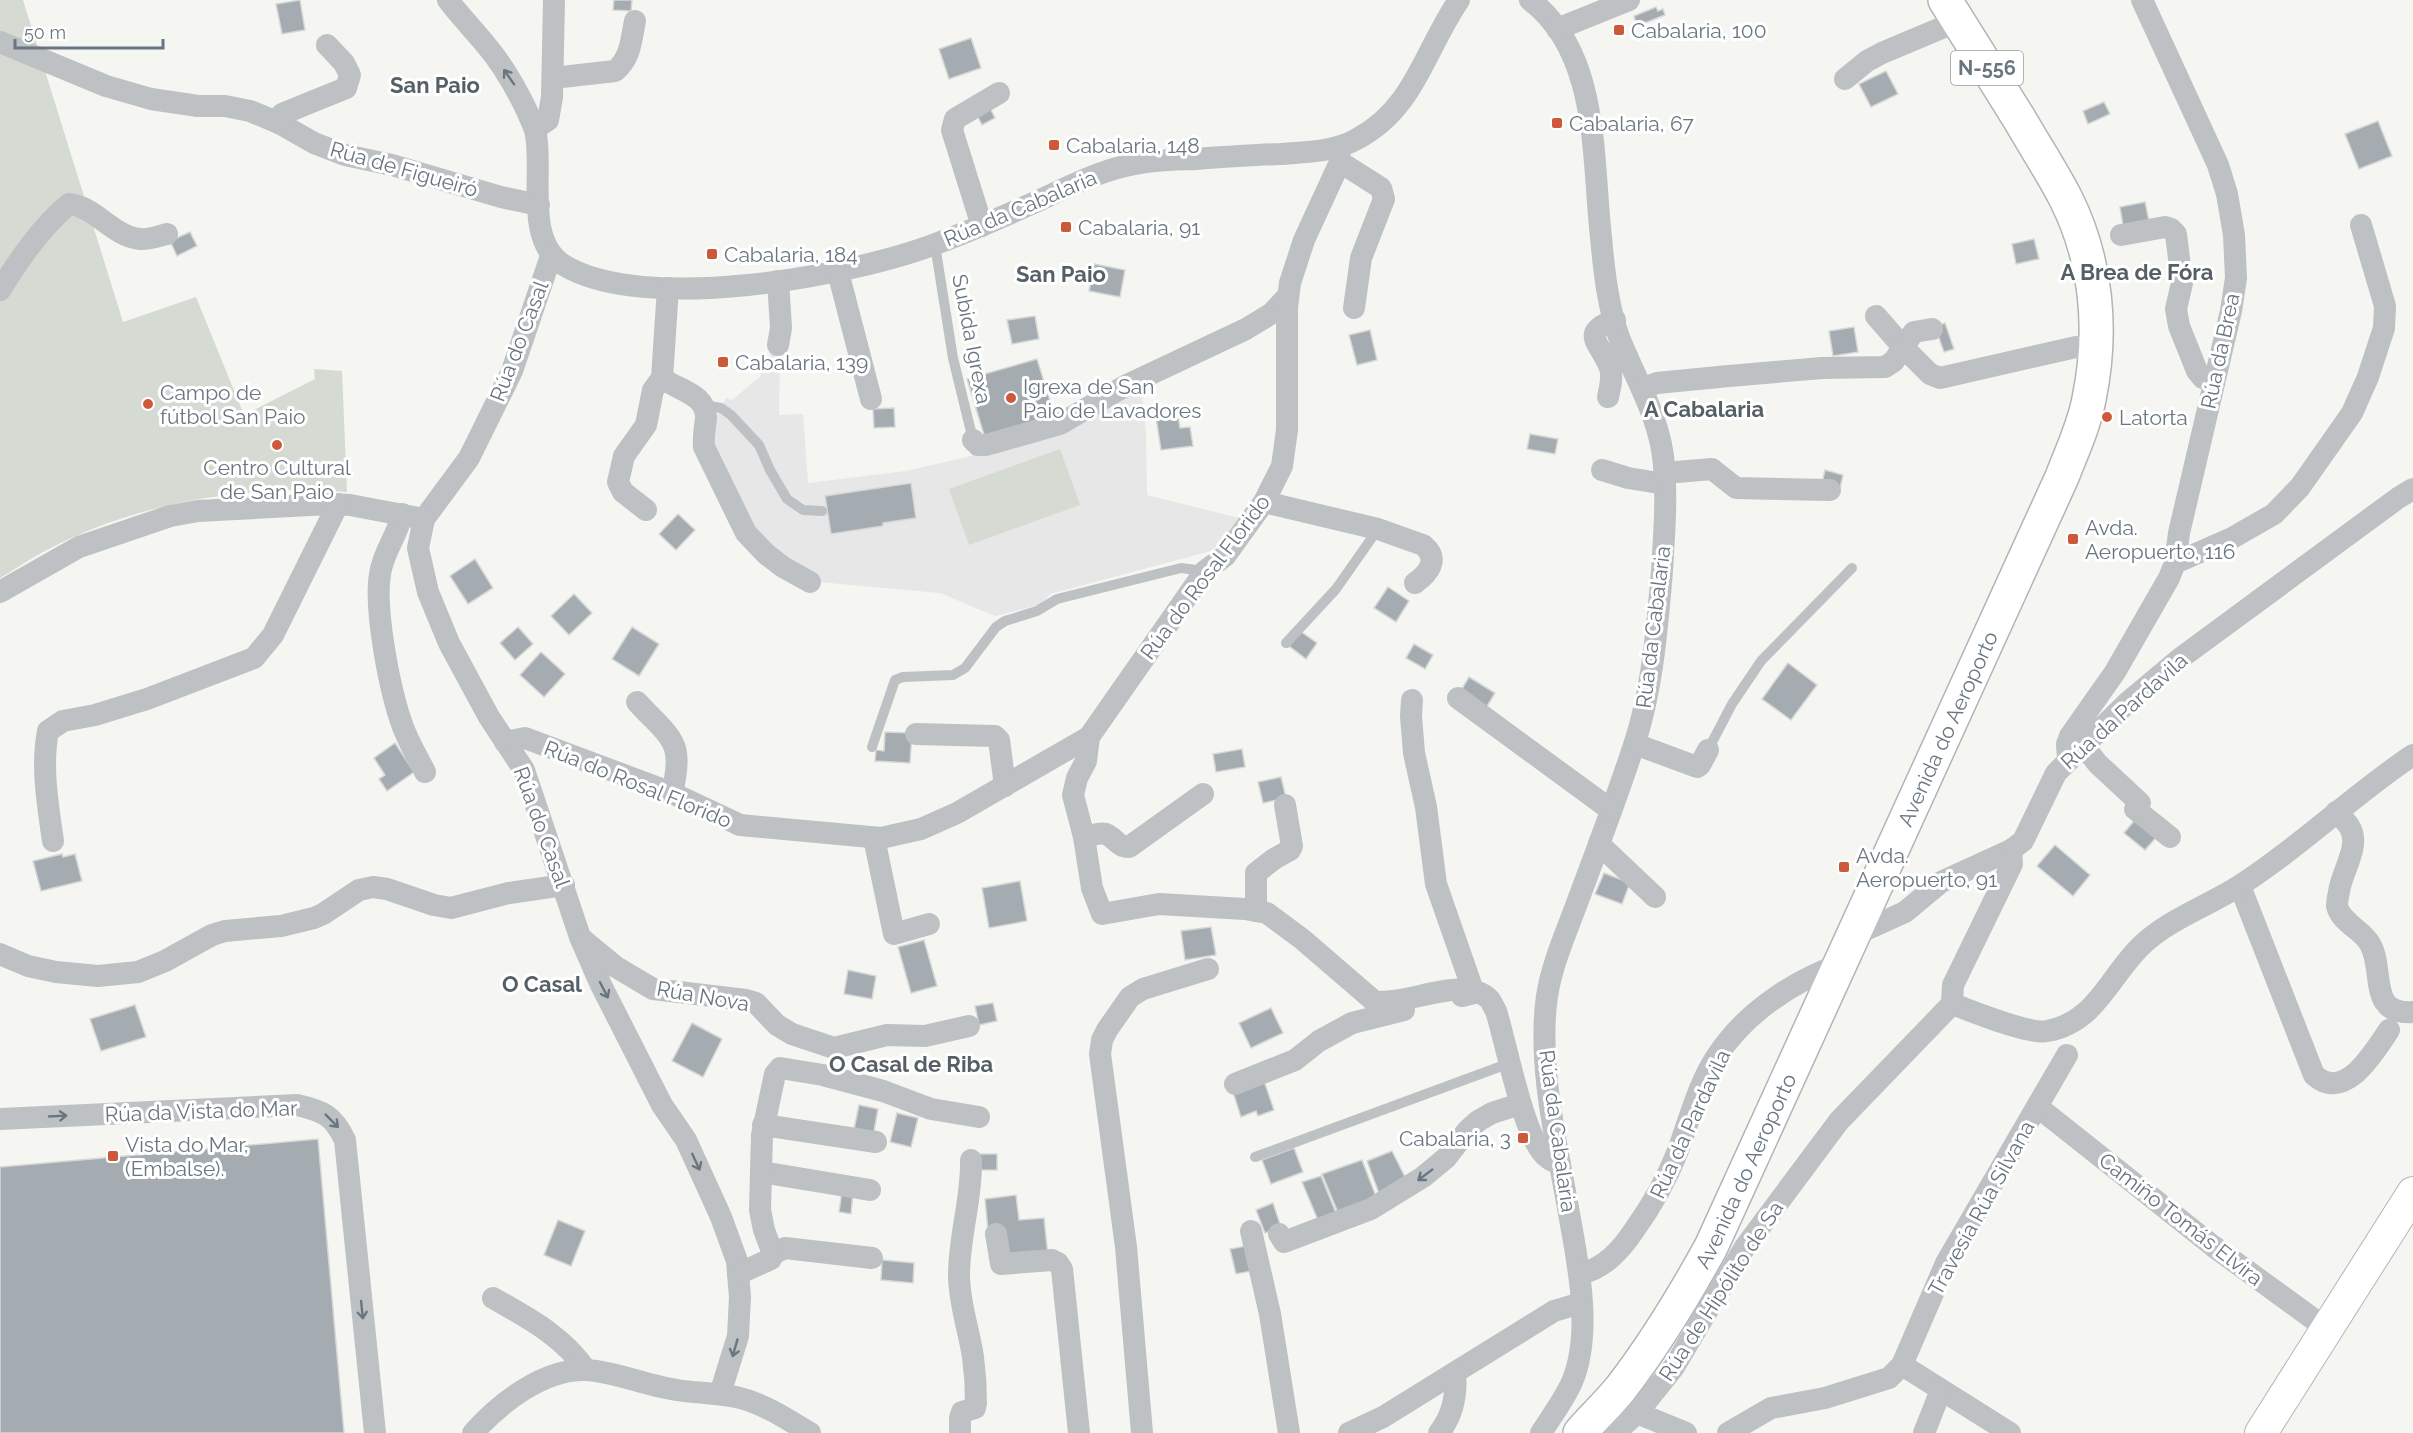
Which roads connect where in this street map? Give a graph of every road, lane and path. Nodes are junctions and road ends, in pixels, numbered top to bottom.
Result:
1 (448, 0) edge
2 (554, 0) edge
3 (1459, 0) edge
4 (1530, 0) edge
5 (1629, 0) edge
6 (2142, 0) edge
7 (1951, 10) edge
8 (635, 21) dead end
9 (1557, 29) junction
10 (0, 42) edge
11 (327, 45) dead end
12 (553, 78) junction
13 (1845, 79) dead end
14 (999, 93) dead end
15 (279, 123) junction
16 (535, 129) junction
17 (1340, 154) junction
18 (539, 205) junction
19 (2361, 225) dead end
20 (981, 226) junction
21 (167, 234) dead end
22 (2121, 235) dead end
23 (935, 245) junction
24 (552, 256) junction
25 (838, 272) junction
26 (778, 281) junction
27 (668, 288) junction
28 (0, 290) edge
29 (1288, 296) junction
30 (1354, 308) dead end
31 (1876, 316) dead end
32 (1615, 320) junction
33 (1932, 329) dead end
34 (778, 345) dead end
35 (1903, 347) junction
36 (2096, 348) junction
37 (662, 378) junction
38 (2214, 382) junction
39 (1642, 388) junction
40 (1608, 397) dead end
41 (871, 399) dead end
42 (705, 405) junction
43 (973, 440) joint
44 (1602, 470) dead end
45 (1665, 478) junction
46 (2413, 489) edge
47 (1830, 490) dead end
48 (1264, 502) junction
49 (338, 504) junction
50 (646, 510) dead end
51 (822, 511) dead end
52 (402, 514) junction
53 (424, 519) junction
54 (1378, 530) junction
55 (2175, 563) junction
56 (1852, 568) dead end
57 (1205, 572) junction
58 (810, 582) dead end
59 (1415, 583) dead end
60 (0, 592) edge
61 (1286, 643) dead end
62 (1458, 698) dead end
63 (1412, 700) dead end
64 (637, 702) dead end
65 (916, 734) dead end
66 (1089, 737) junction
67 (506, 742) junction
68 (1635, 744) junction
69 (872, 747) dead end
70 (1708, 750) joint
71 (2076, 752) junction
72 (2413, 755) edge
73 (425, 772) dead end
74 (1005, 786) junction
75 (672, 793) junction
76 (1203, 794) dead end
77 (1285, 805) dead end
78 (1611, 810) junction
79 (2336, 812) junction
80 (1084, 837) junction
81 (2170, 837) dead end
82 (874, 838) junction
83 (53, 842) dead end
84 (1599, 844) junction
85 (2011, 850) junction
86 (564, 885) junction
87 (2240, 886) junction
88 (1655, 897) dead end
89 (1256, 911) junction
90 (929, 924) dead end
91 (580, 937) junction
92 (1846, 950) junction
93 (0, 954) edge
94 (1208, 969) dead end
95 (1474, 993) junction
96 (1952, 1004) junction
97 (2413, 1012) edge
98 (969, 1026) dead end
99 (2389, 1030) dead end
100 (2067, 1055) dead end
101 (1510, 1063) junction
102 (1235, 1084) dead end
103 (1520, 1104) junction
104 (2038, 1107) junction
105 (979, 1117) dead end
106 (0, 1119) edge
107 (763, 1125) junction
108 (876, 1142) dead end
109 (1255, 1156) dead end
110 (971, 1160) dead end
111 (1560, 1164) junction
112 (762, 1172) junction
113 (870, 1190) dead end
114 (2413, 1193) edge
115 (1251, 1231) dead end
116 (996, 1234) dead end
117 (1279, 1234) dead end
118 (773, 1254) junction
119 (872, 1258) dead end
120 (738, 1274) junction
121 (1580, 1274) junction
122 (493, 1298) dead end
123 (1581, 1303) junction
124 (2327, 1329) junction
125 (1902, 1365) junction
126 (586, 1370) junction
127 (1455, 1373) junction
128 (1941, 1390) junction
129 (720, 1394) junction
130 (1637, 1413) junction
131 (375, 1433) edge
132 (474, 1433) edge
133 (810, 1433) edge
134 (960, 1433) edge
135 (1079, 1433) edge
136 (1142, 1433) edge
137 (1289, 1433) edge
138 (1349, 1433) edge
139 (1440, 1433) edge
140 (1541, 1433) edge
141 (1580, 1433) edge
142 (1615, 1433) edge
143 (1686, 1433) edge
144 (1728, 1433) edge
145 (1924, 1433) edge
146 (2010, 1433) edge
147 (2261, 1433) edge

16 -> 1 street, Rúa do Casal
2 - 12 street
3 - 17 street, Rúa da Cabalaria
4 - 9 street, Rúa da Cabalaria
5 - 9 street
6 - 38 street, Rúa da Brea
7 - 13 street
7 - 36 main road, Avenida do Aeroporto / N-556
8 - 12 street
9 - 32 street, Rúa da Cabalaria
10 - 15 street, Rúa de Figueiró
11 - 15 street
12 - 16 street
14 - 20 street
15 - 18 street, Rúa de Figueiró
16 - 18 street, Rúa do Casal
17 - 20 street, Rúa da Cabalaria
17 - 29 street, Rúa do Rosal Florido
17 - 30 street
18 - 24 street, Rúa do Casal
19 - 55 street
20 - 23 street, Rúa da Cabalaria
21 - 28 street
22 - 38 street
23 - 25 street, Rúa da Cabalaria
23 - 43 lane, Subida Igrexa
24 - 27 street, Rúa da Cabalaria
24 - 53 street, Rúa do Casal
25 - 26 street, Rúa da Cabalaria
25 - 41 street
26 - 27 street, Rúa da Cabalaria
26 - 34 street
27 - 37 street
29 - 43 street
29 - 48 street, Rúa do Rosal Florido
31 - 35 street
32 - 39 street, Rúa da Cabalaria
32 - 40 street
33 - 35 street
35 - 36 street
35 - 39 street
36 - 92 main road, Avenida do Aeroporto / N-556
37 - 42 street
37 - 50 street
38 - 55 street, Rúa da Brea
39 - 45 street, Rúa da Cabalaria
42 - 51 lane
42 - 58 street
44 - 45 street
45 - 47 street
45 - 68 street, Rúa da Cabalaria
46 - 71 street, Rúa da Pardavila
48 - 54 street
48 - 57 street, Rúa do Rosal Florido
49 - 52 street
49 - 60 street
49 - 83 street
52 - 53 street
52 - 73 street
53 - 67 street, Rúa do Casal
54 - 59 street
54 - 61 lane
55 - 71 street, Rúa da Brea
56 - 70 lane
57 - 66 street, Rúa do Rosal Florido
57 - 69 lane
62 - 78 street
63 - 95 street
64 - 75 street
65 - 74 street
66 - 74 street, Rúa do Rosal Florido
66 - 80 street
67 - 75 street, Rúa do Rosal Florido
67 - 86 street, Rúa do Casal
68 - 70 street
68 - 78 street, Rúa da Cabalaria
71 - 81 street
71 - 85 street, Rúa da Pardavila
72 - 79 street
74 - 82 street, Rúa do Rosal Florido
75 - 82 street, Rúa do Rosal Florido
76 - 80 street
77 - 89 street
78 - 84 street, Rúa da Cabalaria
79 - 87 street
79 - 97 street
80 - 89 street
82 - 90 street
84 - 88 street
84 - 111 street, Rúa da Cabalaria
85 - 92 street, Rúa da Pardavila
85 - 96 street
86 - 91 street, Rúa do Casal
86 - 93 street
87 - 96 street
87 - 99 street
89 - 95 street
91 - 98 street, Rúa Nova
91 -> 120 street, Rúa do Casal
92 - 121 street, Rúa da Pardavila
92 - 141 main road, Avenida do Aeroporto / N-556
94 - 136 street
95 - 101 street
95 - 102 street
96 - 130 street, Rúa de Hipólito de Sa
100 - 104 street, Travesía Rúa Silvana
101 - 103 street
101 - 109 lane
103 - 111 street
103 -> 117 street
104 - 124 street, Camiño Tomás Elvira
104 - 125 street, Travesía Rúa Silvana
105 - 107 street
106 -> 131 street, Rúa da Vista do Mar
107 - 108 street
107 - 112 street
110 - 134 street
111 - 121 street, Rúa da Cabalaria
112 - 113 street
112 - 118 street
114 - 124 main road
115 - 137 street
116 - 135 street
118 - 119 street
118 - 120 street
120 -> 129 street, Rúa do Casal
121 - 123 street, Rúa da Cabalaria
122 - 126 street
123 - 127 street
123 - 140 street, Rúa da Cabalaria
124 - 147 main road
125 - 128 street
125 - 144 street
126 - 129 street
126 - 132 street
127 - 138 street
127 - 139 street
128 - 145 street
128 - 146 street
129 - 133 street
130 - 142 street, Rúa de Hipólito de Sa
130 - 143 street

